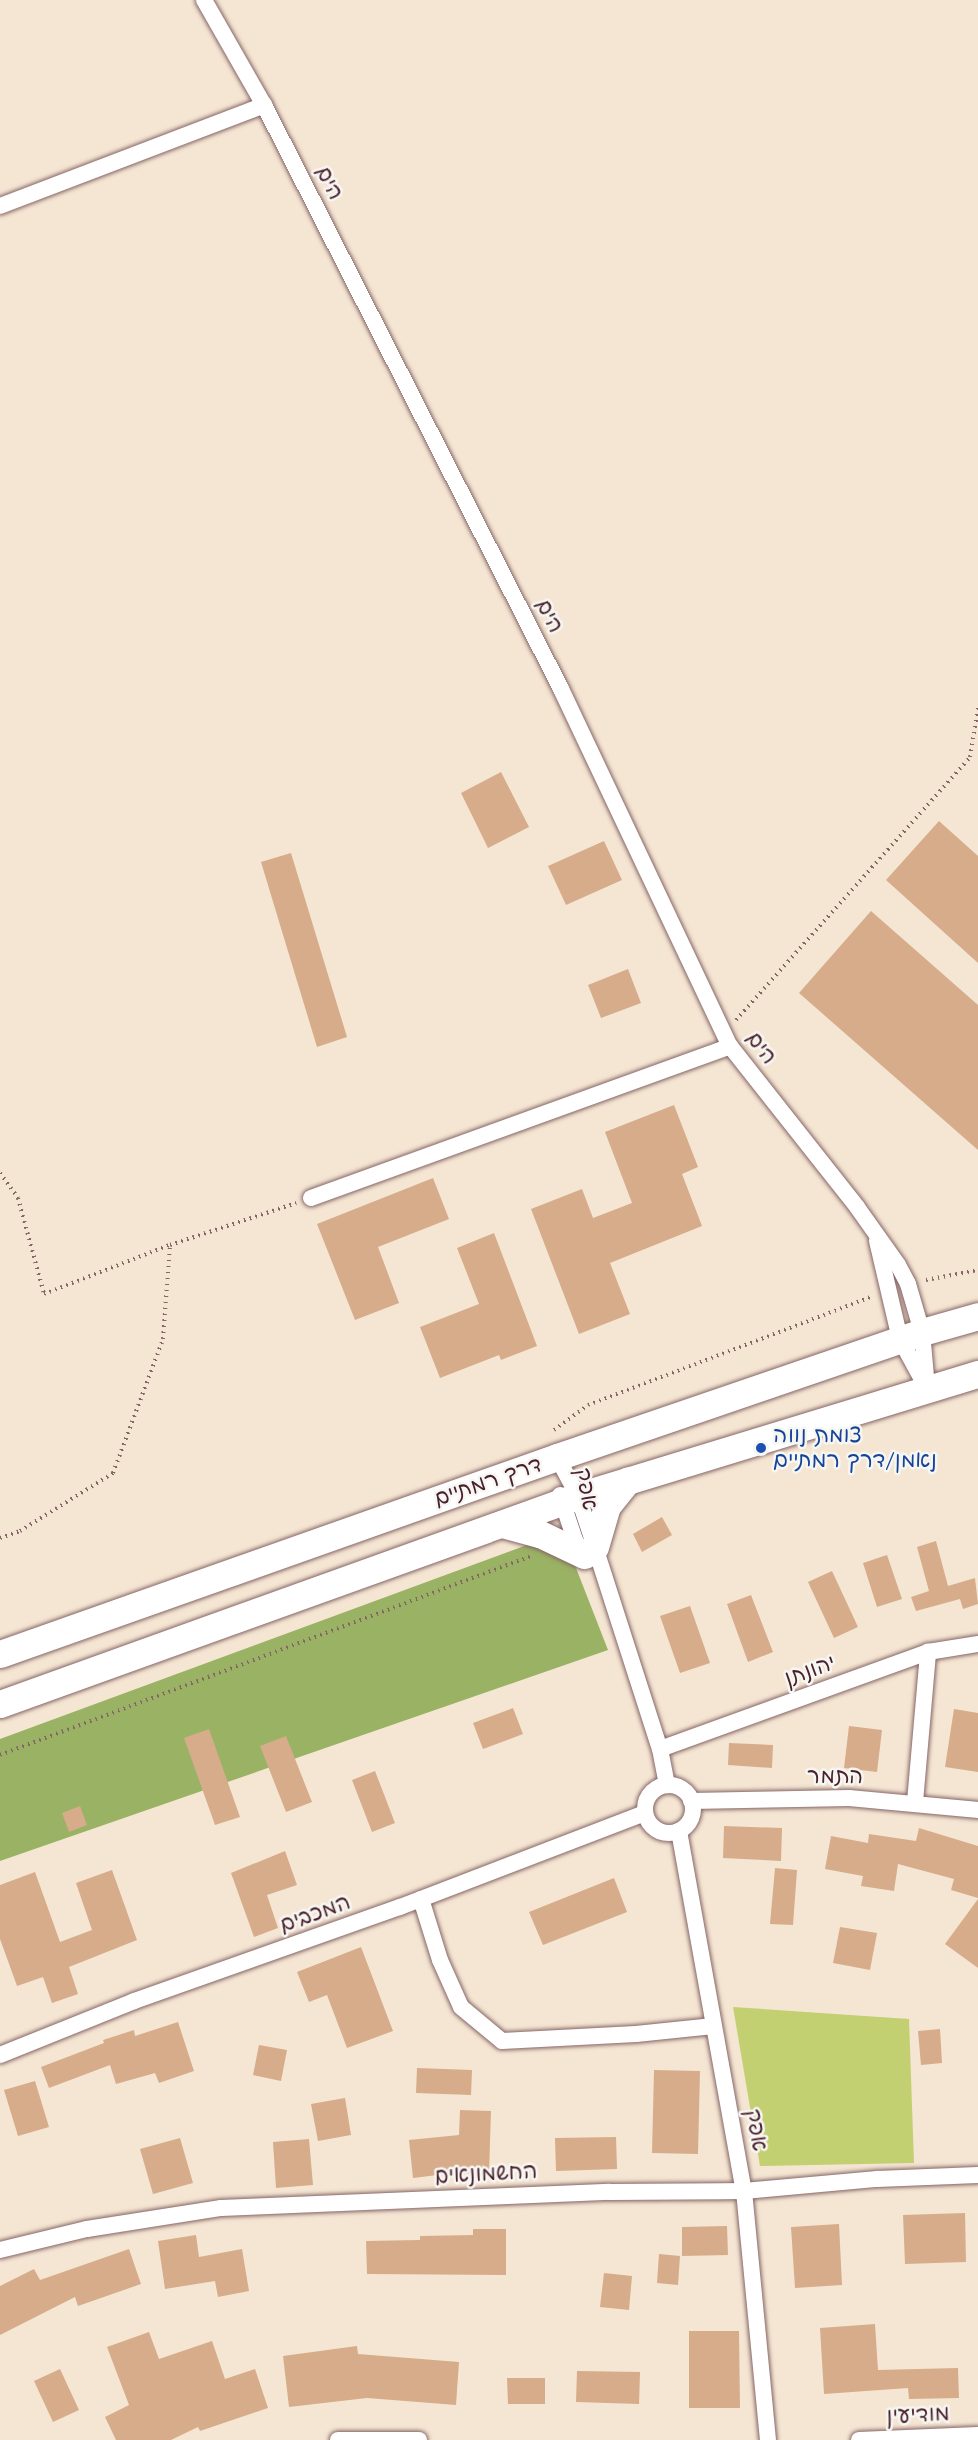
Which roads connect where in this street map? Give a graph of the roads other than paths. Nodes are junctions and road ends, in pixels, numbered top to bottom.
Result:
1 (204, 0) edge
2 (264, 105) junction
3 (0, 206) edge
4 (727, 1040) junction
5 (311, 1198) road end
6 (876, 1237) junction
7 (978, 1316) edge
8 (910, 1336) junction
9 (978, 1374) edge
10 (927, 1388) junction
11 (557, 1457) junction
12 (629, 1479) junction
13 (569, 1499) junction
14 (502, 1524) junction
15 (589, 1551) junction
16 (978, 1644) edge
17 (928, 1652) junction
18 (0, 1654) edge
19 (0, 1704) edge
20 (660, 1749) junction
21 (666, 1785) junction
22 (691, 1801) junction
23 (915, 1802) junction
24 (978, 1810) edge
25 (645, 1813) junction
26 (679, 1831) junction
27 (421, 1899) junction
28 (714, 2026) junction
29 (0, 2055) edge
30 (978, 2175) edge
31 (744, 2191) junction
32 (0, 2250) edge
33 (978, 2435) edge
34 (338, 2440) edge
35 (418, 2440) edge
36 (768, 2440) edge
37 (859, 2440) edge

1 - 2 street, הים
2 - 3 street
2 - 4 street, הים
4 - 5 street
4 - 6 street, הים
6 - 8 street, הים
6 - 8 street, הים
7 - 8 main road, דרך רמתיים
8 - 10 street, הים
8 - 11 main road, דרך רמתיים
9 - 10 main road, דרך רמתיים
10 - 12 main road, דרך רמתיים
11 - 13 street, אפק
11 - 18 main road, דרך רמתיים
12 - 13 main road, דרך רמתיים
12 - 15 main road
13 - 14 main road, דרך רמתיים
13 - 15 street, אפק
14 - 15 main road
14 - 19 main road, דרך רמתיים
15 - 20 street, אפק
16 - 17 street, יהונתן
17 - 20 street, יהונתן
17 - 23 street
20 - 21 street, אפק
21 - 22 street
21 - 25 street
22 - 23 street, התמר
22 - 26 street
23 - 24 street, התמר
25 - 26 street
25 - 27 street, המכבים
26 - 28 street, אפק
27 - 28 street
27 - 29 street, המכבים
28 - 31 street, אפק
30 - 31 street, החשמונאים
31 - 32 street, החשמונאים
31 - 36 street, אפק
33 - 37 street, מודיעין
34 - 35 street

